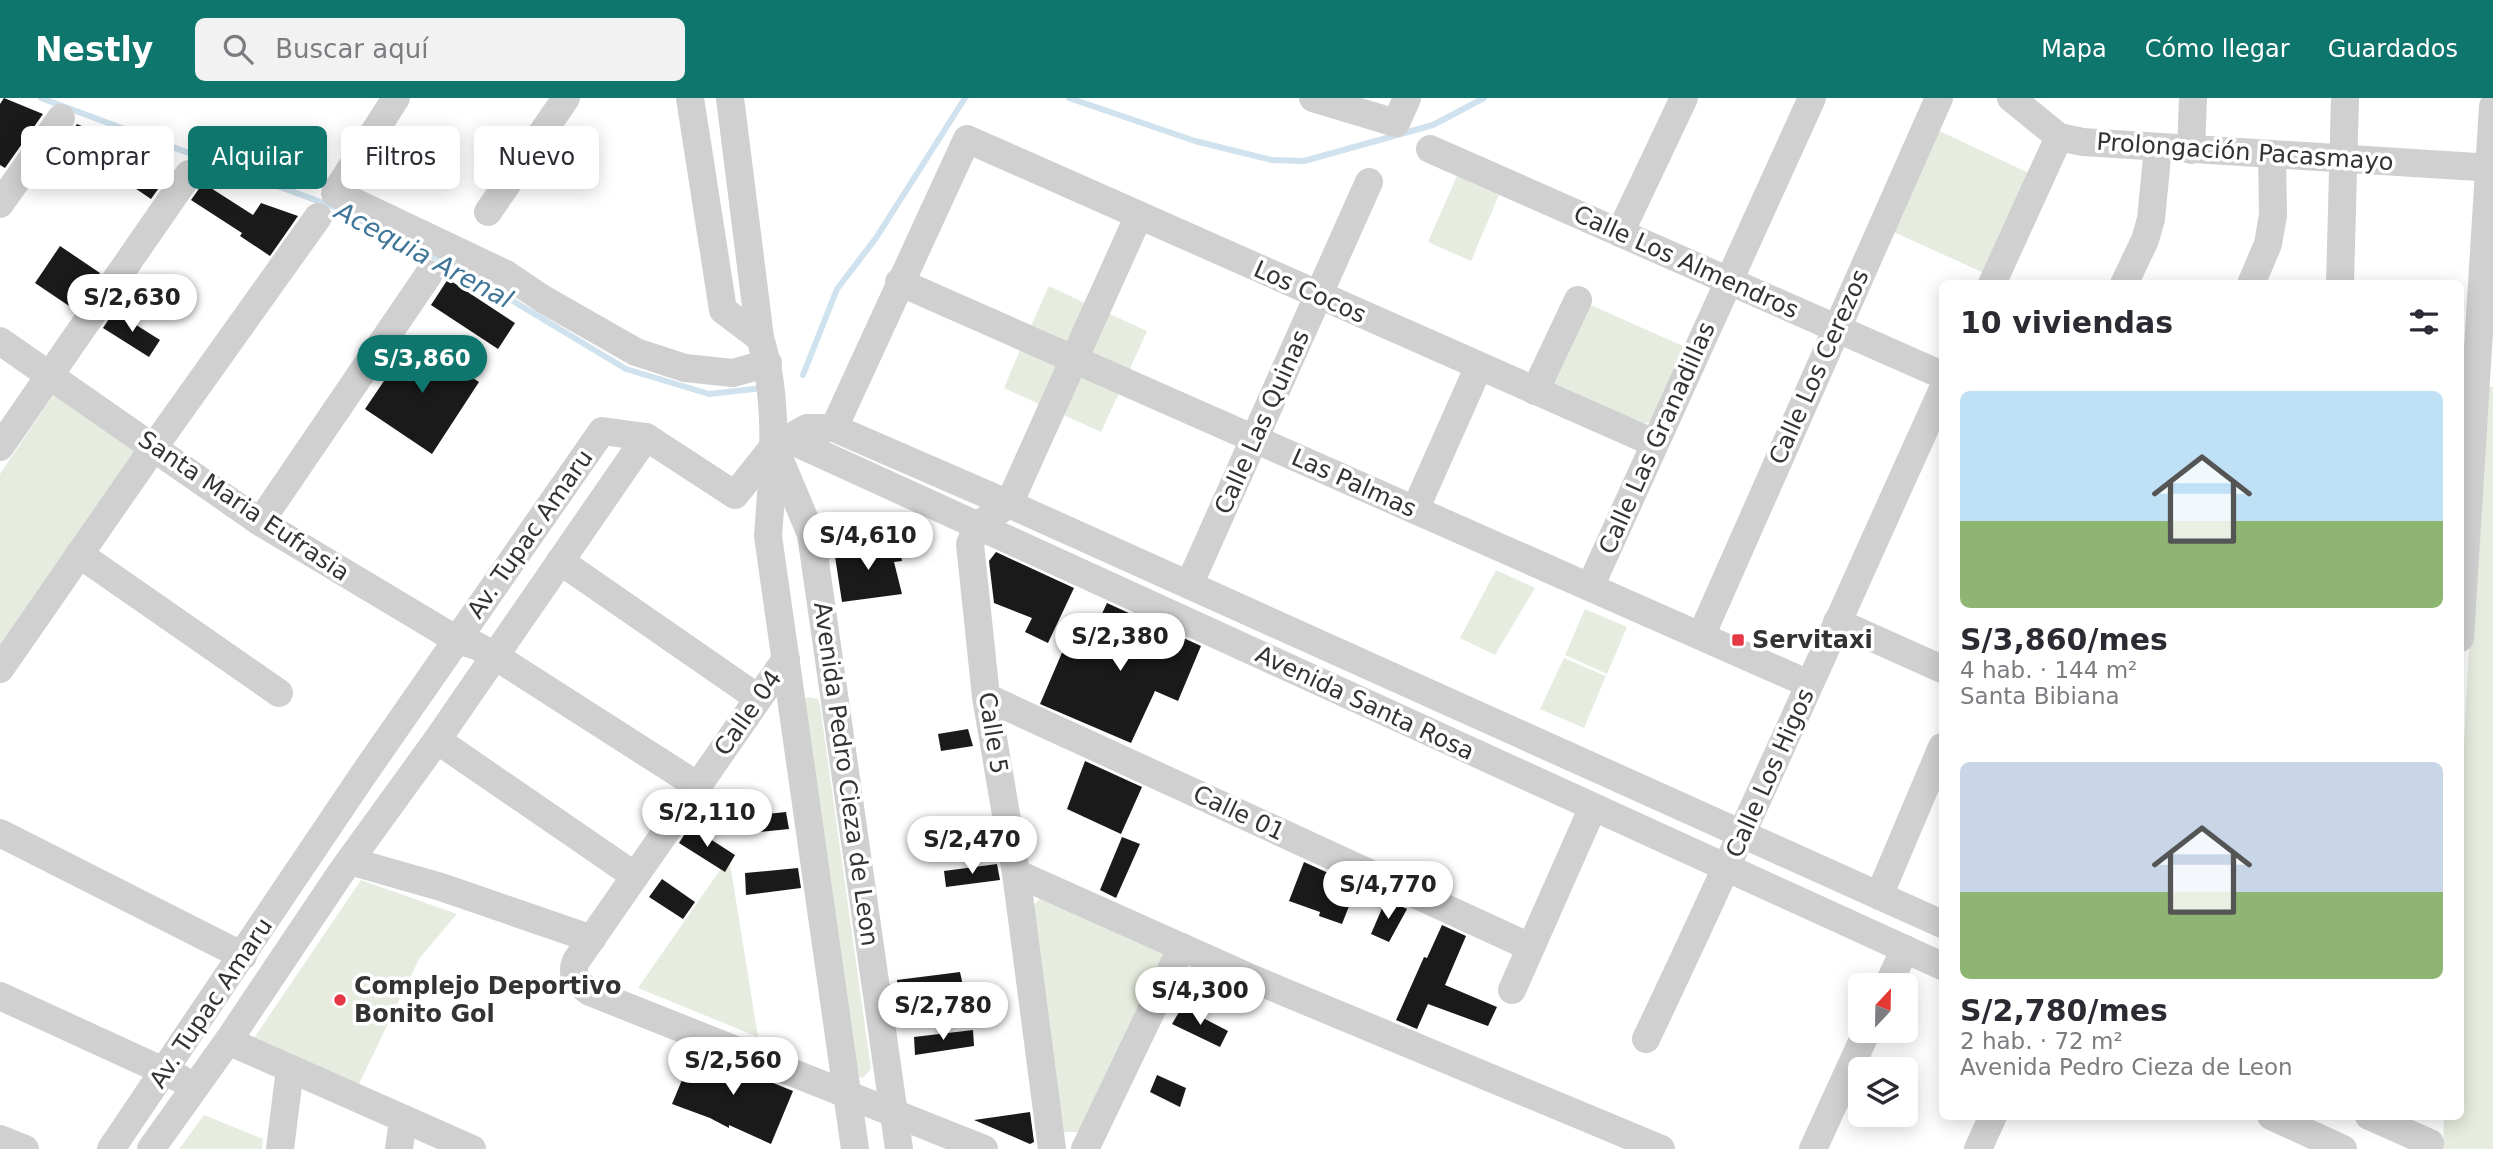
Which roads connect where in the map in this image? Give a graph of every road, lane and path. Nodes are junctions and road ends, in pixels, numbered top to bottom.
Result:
1 (396, 98) edge
2 (566, 98) edge
3 (690, 98) edge
4 (730, 98) edge
5 (1313, 98) edge
6 (1684, 98) edge
7 (1812, 98) edge
8 (1939, 98) edge
9 (2011, 98) edge
10 (2193, 98) edge
11 (2345, 98) edge
12 (2493, 106) edge
13 (1402, 111) edge
14 (61, 118) dead end
15 (2059, 137) junction
16 (2158, 147) junction
17 (1430, 149) dead end
18 (2191, 149) junction
19 (2272, 154) junction
20 (2343, 159) junction
21 (2491, 168) edge
22 (188, 175) edge
23 (1369, 182) dead end
24 (3, 192) edge
25 (488, 212) dead end
26 (1139, 215) junction
27 (318, 217) dead end
28 (1620, 233) junction
29 (429, 274) dead end
30 (1994, 280) edge
31 (2126, 280) edge
32 (2253, 280) edge
33 (2340, 280) edge
34 (1729, 281) junction
35 (900, 282) junction
36 (1318, 296) junction
37 (1578, 300) dead end
38 (1836, 328) junction
39 (0, 341) edge
40 (1075, 360) junction
41 (1479, 366) junction
42 (767, 371) junction
43 (49, 374) junction
44 (1939, 374) edge
45 (2485, 381) edge
46 (1535, 391) junction
47 (1939, 398) edge
48 (834, 428) junction
49 (2467, 432) edge
50 (646, 437) junction
51 (1254, 439) junction
52 (781, 442) junction
53 (1654, 443) junction
54 (0, 447) edge
55 (154, 447) junction
56 (1009, 504) junction
57 (1415, 510) junction
58 (2464, 520) edge
59 (260, 522) junction
60 (978, 525) junction
61 (79, 554) junction
62 (560, 561) junction
63 (1189, 585) junction
64 (1590, 587) junction
65 (1837, 622) junction
66 (1701, 636) junction
67 (457, 640) junction
68 (495, 656) junction
69 (786, 659) junction
70 (1, 665) edge
71 (1939, 669) edge
72 (1809, 684) junction
73 (279, 692) dead end
74 (758, 698) junction
75 (986, 698) junction
76 (437, 740) junction
77 (1939, 754) edge
78 (698, 786) junction
79 (1593, 807) junction
80 (0, 833) edge
81 (1743, 835) junction
82 (349, 861) junction
83 (1728, 868) junction
84 (1016, 873) junction
85 (635, 876) junction
86 (1879, 896) junction
87 (1939, 923) edge
88 (592, 939) junction
89 (1182, 947) junction
90 (1530, 947) junction
91 (1905, 949) junction
92 (243, 956) junction
93 (1939, 965) edge
94 (1894, 973) edge
95 (1512, 990) dead end
96 (0, 996) edge
97 (1646, 1039) dead end
98 (228, 1041) junction
99 (1862, 1043) edge
100 (290, 1069) junction
101 (165, 1071) junction
102 (195, 1087) junction
103 (846, 1093) junction
104 (894, 1112) junction
105 (402, 1120) junction
106 (1991, 1120) edge
107 (2280, 1120) edge
108 (2381, 1120) edge
109 (2430, 1136) edge
110 (0, 1139) edge
111 (25, 1149) edge
112 (111, 1149) edge
113 (151, 1149) edge
114 (280, 1149) edge
115 (399, 1149) edge
116 (472, 1149) edge
117 (855, 1149) edge
118 (899, 1149) edge
119 (984, 1149) edge
120 (1052, 1149) edge
121 (1085, 1149) edge
122 (1661, 1149) edge
123 (1813, 1149) edge
124 (1978, 1149) edge
125 (2343, 1149) edge

1 - 42 street
2 - 25 street
3 - 42 street
4 - 42 street, Avenida Pedro Cieza de Leon
5 - 13 street
6 - 28 street
7 - 34 street, Calle Las Granadillas
8 - 38 street, Calle Los Cerezos
9 - 15 street, Prolongación Pacasmayo
10 - 18 street
11 - 20 street
12 - 21 street
14 - 24 street
15 - 16 street, Prolongación Pacasmayo
15 - 30 street
16 - 18 street, Prolongación Pacasmayo
16 - 31 street
17 - 28 street, Calle Los Almendros
18 - 19 street, Prolongación Pacasmayo
19 - 20 street, Prolongación Pacasmayo
19 - 32 street
20 - 21 street, Prolongación Pacasmayo
20 - 33 street
21 - 45 street
22 - 43 street
23 - 36 street, Calle Las Quinas
26 - 35 street, Los Cocos
26 - 36 street, Los Cocos
26 - 40 street
27 - 55 street
28 - 34 street, Calle Los Almendros
29 - 59 street
34 - 38 street, Calle Los Almendros
34 - 53 street, Calle Las Granadillas
35 - 40 street, Las Palmas
35 - 48 street
36 - 41 street, Los Cocos
36 - 51 street, Calle Las Quinas
37 - 46 street
38 - 44 street, Calle Los Almendros
38 - 66 street, Calle Los Cerezos
39 - 43 street, Santa Maria Eufrasia
40 - 51 street, Las Palmas
40 - 56 street
41 - 46 street, Los Cocos
41 - 57 street
42 - 52 street, Avenida Pedro Cieza de Leon
43 - 54 street
43 - 55 street, Santa Maria Eufrasia
45 - 49 street
46 - 53 street, Los Cocos
47 - 65 street, Calle Los Higos
48 - 52 street
48 - 56 street, Avenida Santa Rosa
49 - 58 street
50 - 52 street
50 - 62 street, Av. Tupac Amaru
50 - 67 street, Av. Tupac Amaru
51 - 57 street, Las Palmas
51 - 63 street, Calle Las Quinas
52 - 60 street, Avenida Santa Rosa
52 - 69 street, Avenida Pedro Cieza de Leon
52 - 104 street, Avenida Pedro Cieza de Leon
53 - 64 street, Calle Las Granadillas
55 - 59 street, Santa Maria Eufrasia
55 - 61 street
56 - 60 street
56 - 63 street, Avenida Santa Rosa
57 - 64 street, Las Palmas
59 - 67 street, Santa Maria Eufrasia
60 - 75 street, Calle 5
60 - 79 street, Avenida Santa Rosa
61 - 70 street
61 - 73 street
62 - 68 street, Av. Tupac Amaru
62 - 74 street
63 - 81 street, Avenida Santa Rosa
64 - 66 street, Las Palmas
65 - 71 street
65 - 72 street, Calle Los Higos
66 - 72 street, Las Palmas
67 - 68 street, Santa Maria Eufrasia
67 - 92 street, Av. Tupac Amaru
68 - 76 street, Av. Tupac Amaru
68 - 78 street, Santa Maria Eufrasia
69 - 74 street, Calle 04
69 - 103 street, Avenida Pedro Cieza de Leon
72 - 81 street, Calle Los Higos
74 - 78 street, Calle 04
75 - 84 street, Calle 5
75 - 90 street, Calle 01
76 - 82 street, Av. Tupac Amaru
76 - 85 street
77 - 86 street
78 - 85 street, Calle 04
79 - 83 street, Avenida Santa Rosa
79 - 90 street
80 - 92 street
81 - 83 street, Calle Los Higos
81 - 86 street, Avenida Santa Rosa
82 - 88 street
82 - 98 street, Av. Tupac Amaru
83 - 91 street, Avenida Santa Rosa
83 - 97 street, Calle Los Higos
84 - 89 street
84 - 120 street, Calle 5
85 - 88 street, Calle 04
86 - 87 street, Avenida Santa Rosa
88 - 103 street, Calle 04
89 - 121 street
89 - 122 street
90 - 95 street
91 - 93 street, Avenida Santa Rosa
91 - 94 street
92 - 101 street, Av. Tupac Amaru
96 - 101 street
98 - 100 street
98 - 102 street, Av. Tupac Amaru
99 - 123 street
100 - 105 street
100 - 114 street
101 - 102 street
101 - 112 street, Av. Tupac Amaru
102 - 113 street, Av. Tupac Amaru
103 - 104 street
103 - 117 street, Avenida Pedro Cieza de Leon
104 - 118 street, Avenida Pedro Cieza de Leon
104 - 119 street
105 - 115 street
105 - 116 street
106 - 124 street
107 - 125 street
108 - 109 street
110 - 111 street

